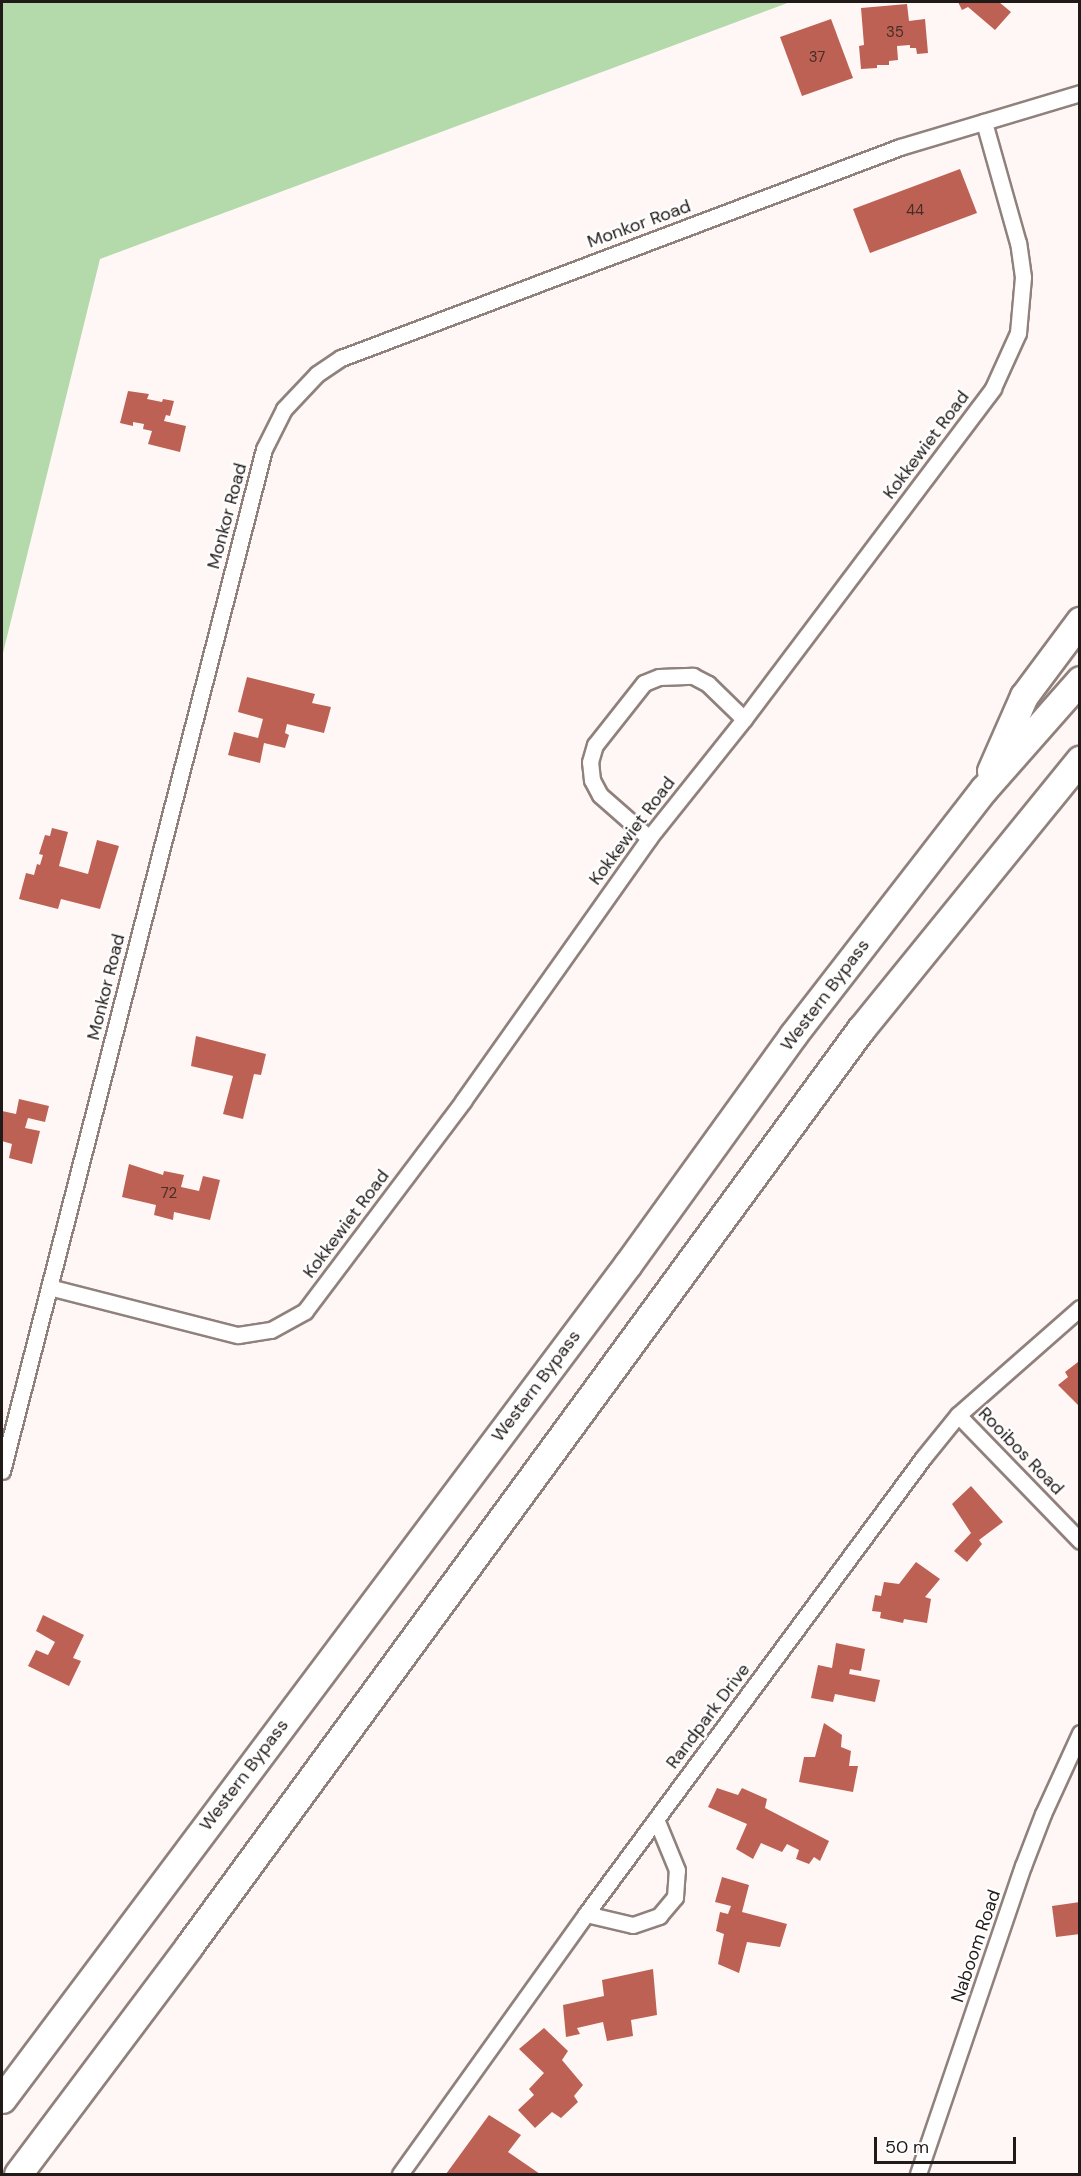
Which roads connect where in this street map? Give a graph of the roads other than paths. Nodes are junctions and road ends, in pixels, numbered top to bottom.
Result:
1 (1080, 93) edge
2 (984, 122) junction
3 (1080, 621) edge
4 (1080, 680) edge
5 (744, 719) junction
6 (1080, 760) edge
7 (984, 789) junction
8 (649, 838) junction
9 (49, 1287) junction
10 (1080, 1308) edge
11 (958, 1415) junction
12 (2, 1471) edge
13 (1080, 1541) edge
14 (1080, 1733) edge
15 (656, 1819) junction
16 (586, 1914) junction
17 (2, 2099) edge
18 (18, 2175) edge
19 (400, 2175) edge
20 (918, 2175) edge

1 - 2 street, Monkor Road
2 - 5 street, Kokkewiet Road
2 - 9 street, Monkor Road
3 - 7 highway
4 - 7 highway, Western Bypass
5 - 8 street, Kokkewiet Road
5 - 8 street
6 - 18 highway
7 - 17 highway, Western Bypass
8 - 9 street, Kokkewiet Road
9 - 12 street, Monkor Road
10 - 11 street, Randpark Drive
11 - 13 street, Rooibos Road
11 - 15 street, Randpark Drive
14 - 20 street, Naboom Road
15 - 16 street, Randpark Drive
15 - 16 street
16 - 19 street, Randpark Drive

